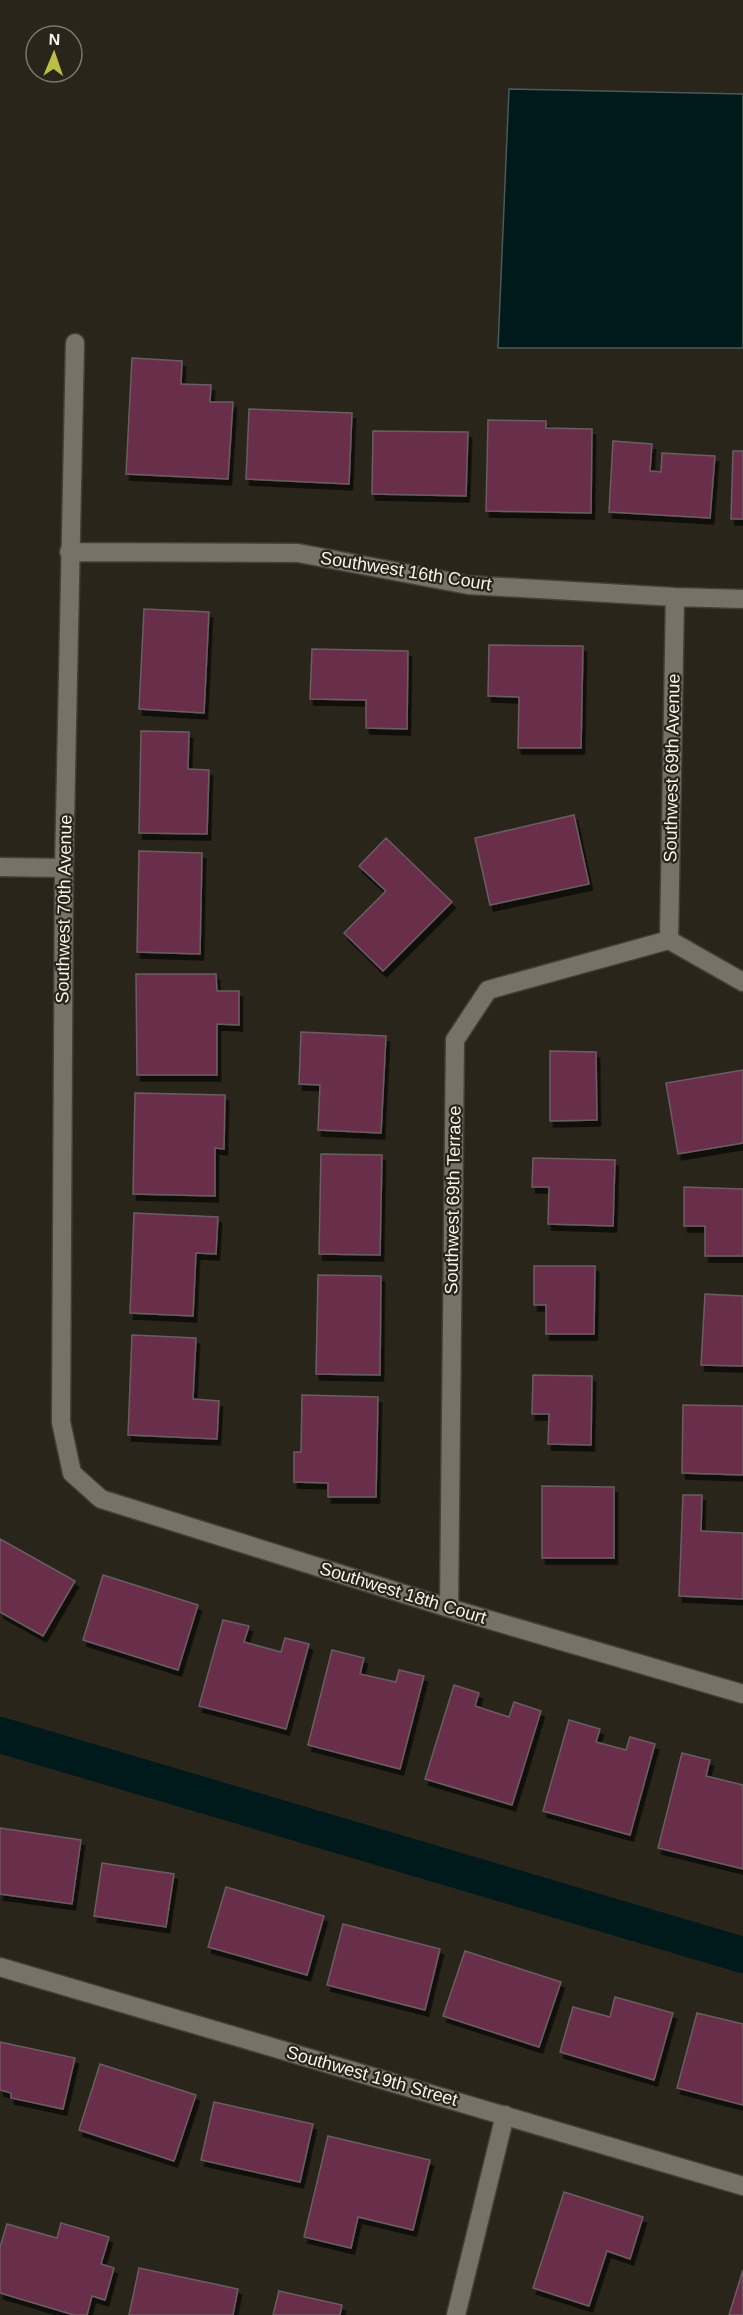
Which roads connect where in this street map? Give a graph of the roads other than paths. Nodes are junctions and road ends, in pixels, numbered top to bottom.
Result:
1 (75, 343) dead end
2 (69, 552) junction
3 (675, 597) junction
4 (743, 599) edge
5 (0, 867) edge
6 (64, 868) junction
7 (669, 940) junction
8 (743, 982) edge
9 (72, 1473) joint
10 (449, 1608) junction
11 (743, 1694) edge
12 (0, 1967) edge
13 (505, 2115) junction
14 (743, 2186) edge
15 (456, 2315) edge

1 - 2 street, Southwest 70th Avenue
2 - 3 street, Southwest 16th Court
2 - 6 street, Southwest 70th Avenue
3 - 4 street, Southwest 16th Court
3 - 7 street, Southwest 69th Avenue
5 - 6 street
6 - 9 street, Southwest 70th Avenue
7 - 8 street
7 - 10 street, Southwest 69th Terrace
9 - 10 street, Southwest 18th Court
10 - 11 street, Southwest 18th Court
12 - 13 street, Southwest 19th Street
13 - 14 street, Southwest 19th Street
13 - 15 street

